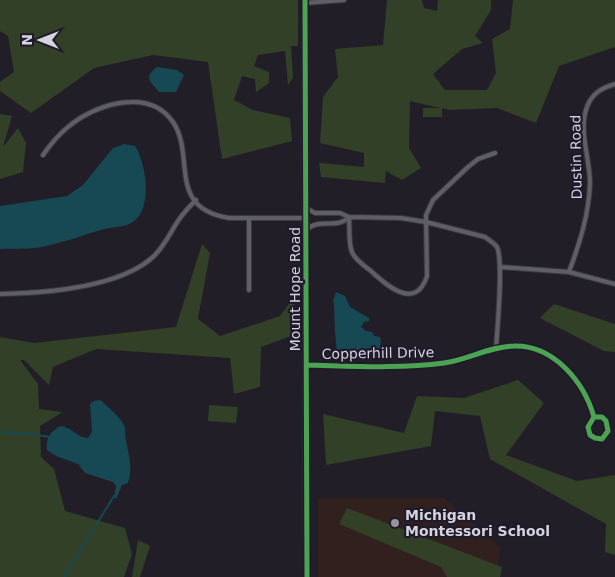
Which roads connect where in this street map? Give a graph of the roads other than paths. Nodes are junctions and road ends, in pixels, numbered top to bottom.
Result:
1 (344, 0) edge
2 (305, 1) edge
3 (615, 84) edge
4 (495, 154) dead end
5 (43, 155) dead end
6 (196, 200) junction
7 (306, 208) junction
8 (349, 217) junction
9 (249, 218) junction
10 (306, 218) junction
11 (426, 222) junction
12 (306, 230) junction
13 (500, 267) junction
14 (569, 272) junction
15 (615, 284) edge
16 (249, 290) dead end
17 (0, 294) edge
18 (496, 350) junction
19 (307, 365) junction
20 (594, 417) junction
21 (307, 577) edge

1 - 2 street
2 - 7 street, Mount Hope Road
3 - 14 street, Dustin Road
4 - 11 street
5 - 6 street
6 - 9 street
6 - 17 street
7 - 8 street
7 - 10 street, Mount Hope Road
8 - 11 street
8 - 11 street
8 - 12 street
9 - 10 street
9 - 16 street
10 - 12 street, Mount Hope Road
11 - 13 street
12 - 19 street, Mount Hope Road
13 - 14 street
13 - 18 street
14 - 15 street
18 - 19 street, Copperhill Drive
18 - 20 street, Copperhill Drive
19 - 21 street, Mount Hope Road
20 - 20 street, Copperhill Drive

